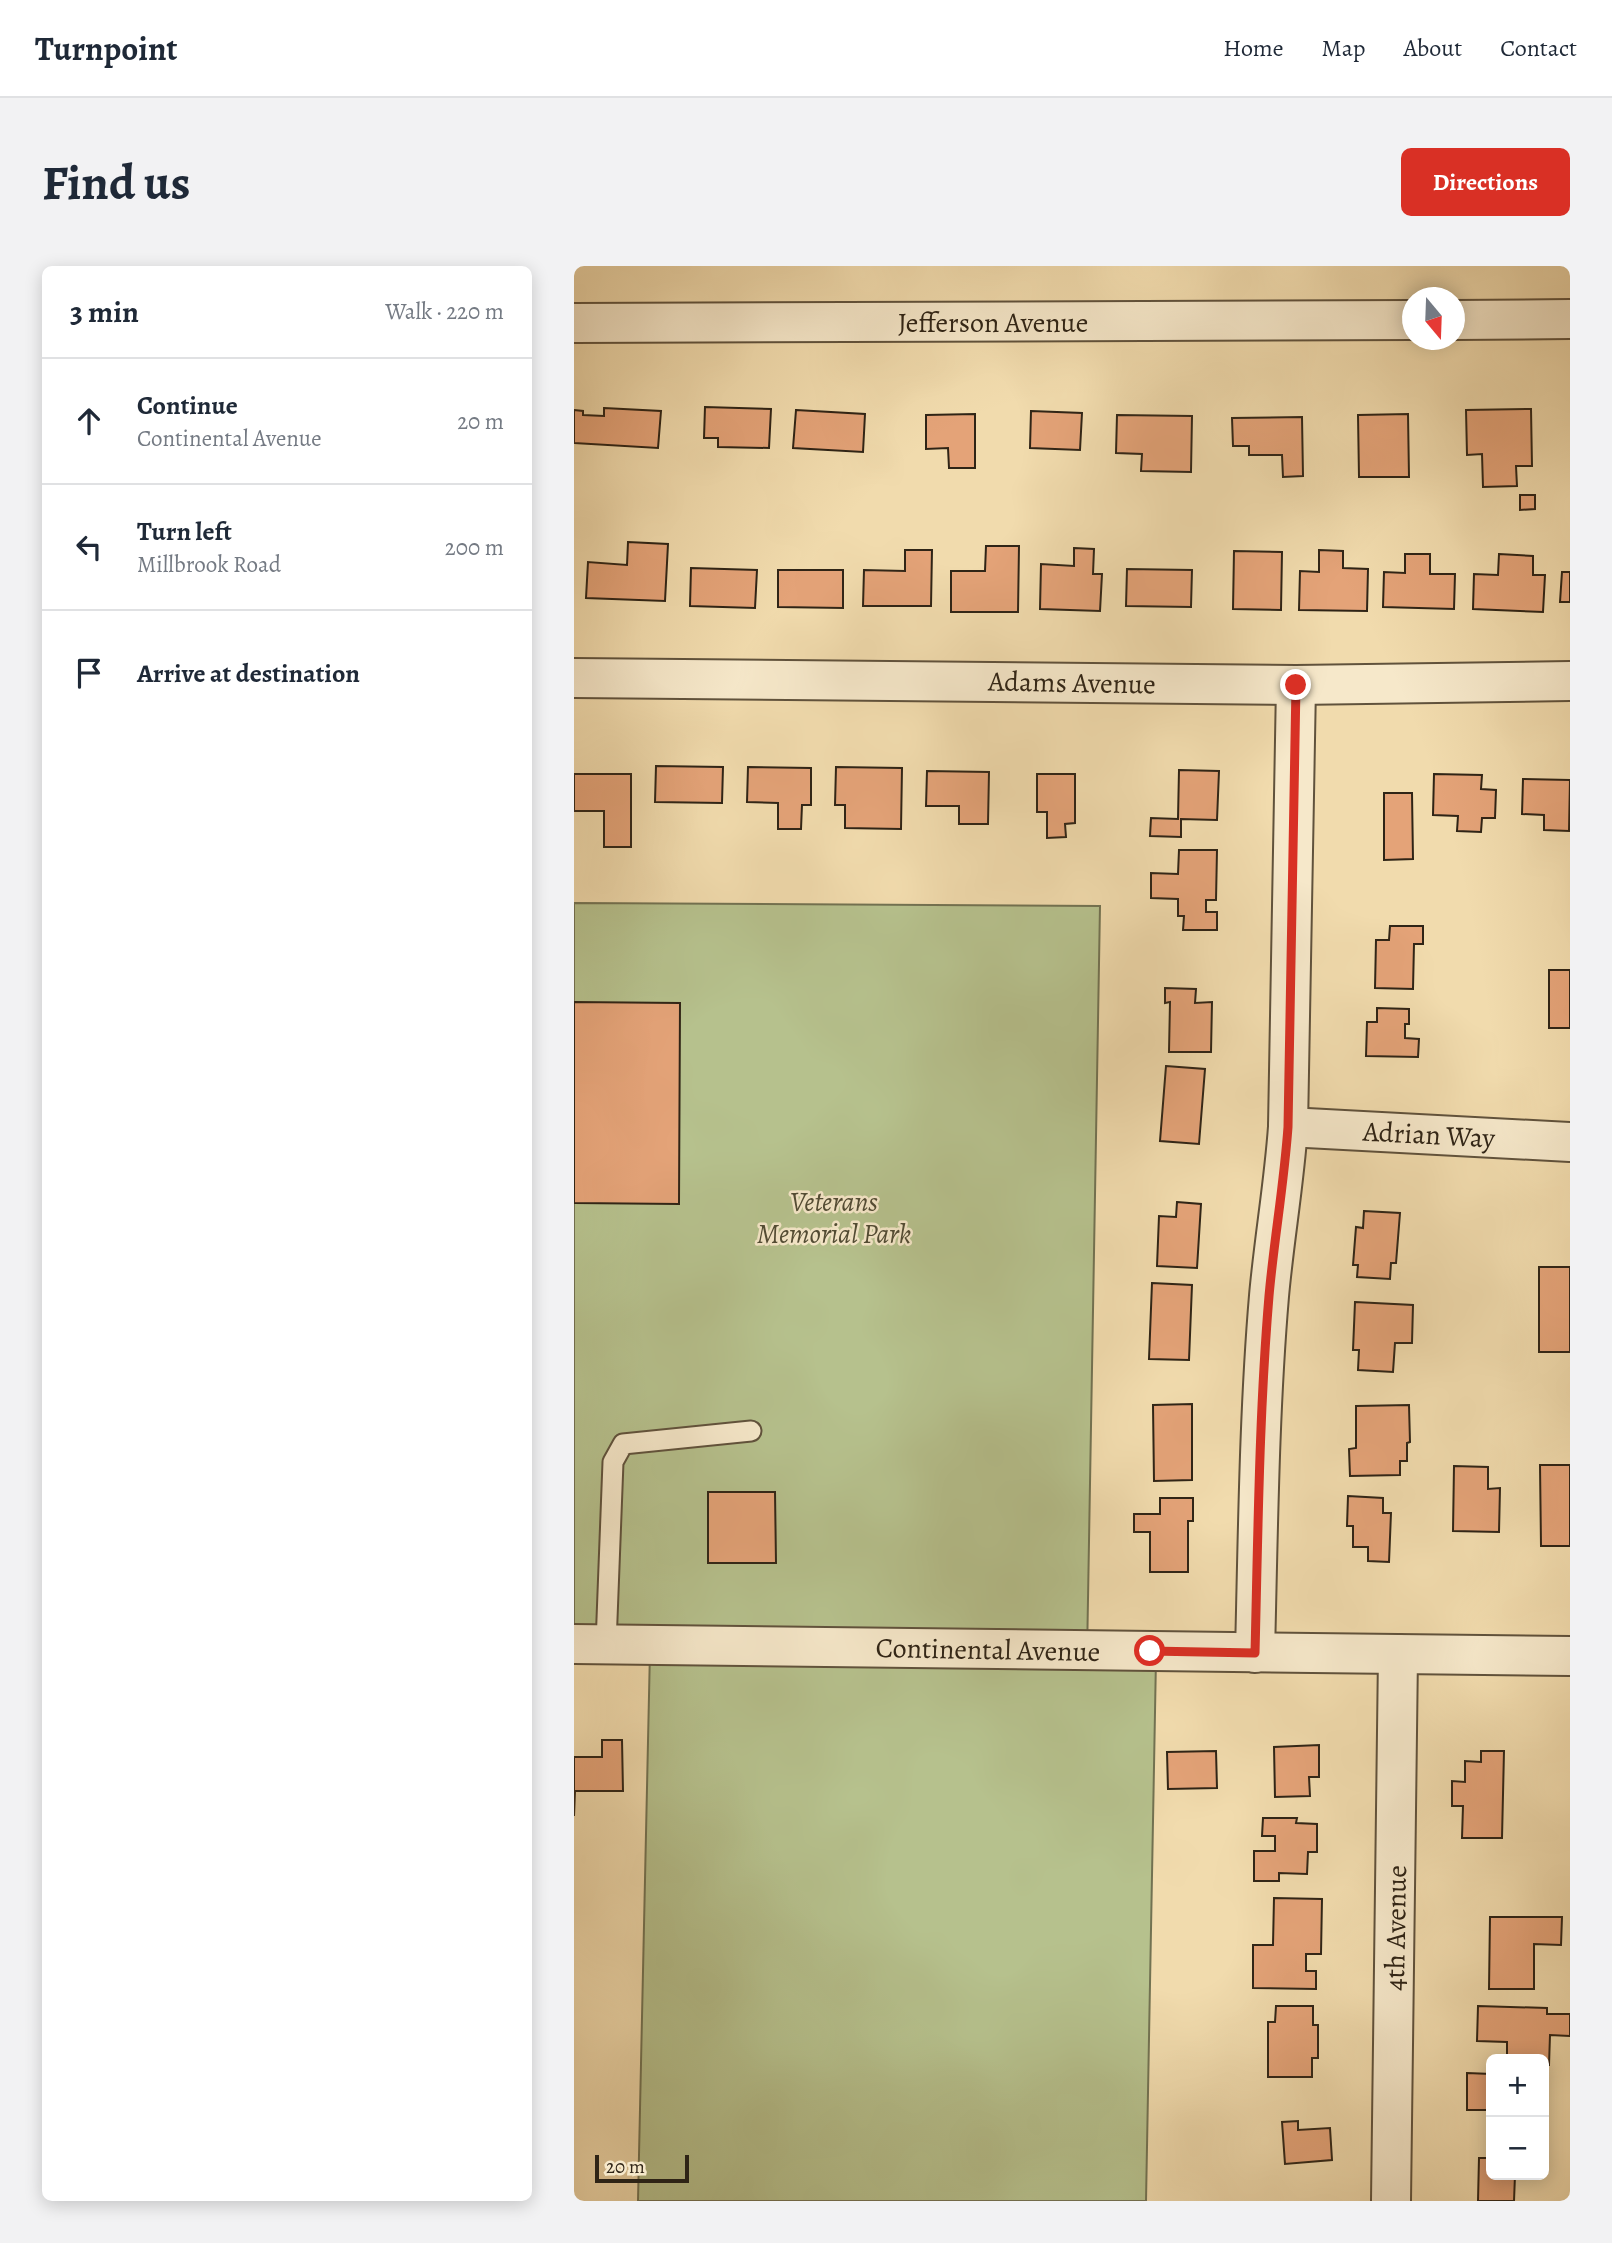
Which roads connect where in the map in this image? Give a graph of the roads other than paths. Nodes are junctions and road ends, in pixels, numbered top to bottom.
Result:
1 (1570, 319) edge
2 (1402, 320) edge
3 (1465, 320) edge
4 (574, 323) edge
5 (574, 678) edge
6 (1570, 681) edge
7 (1296, 685) junction
8 (1288, 1127) junction
9 (1570, 1142) edge
10 (751, 1432) dead end
11 (590, 1645) edge
12 (1255, 1653) junction
13 (1398, 1654) junction
14 (1570, 1656) edge
15 (1391, 2201) edge

1 - 3 street
2 - 4 street, Jefferson Avenue
5 - 7 street, Adams Avenue
6 - 7 street, Adams Avenue
7 - 8 street
8 - 9 street, Adrian Way
8 - 12 street
10 - 11 lane
11 - 12 street, Continental Avenue
12 - 13 street, Continental Avenue
13 - 14 street, Continental Avenue
13 - 15 street, 4th Avenue

